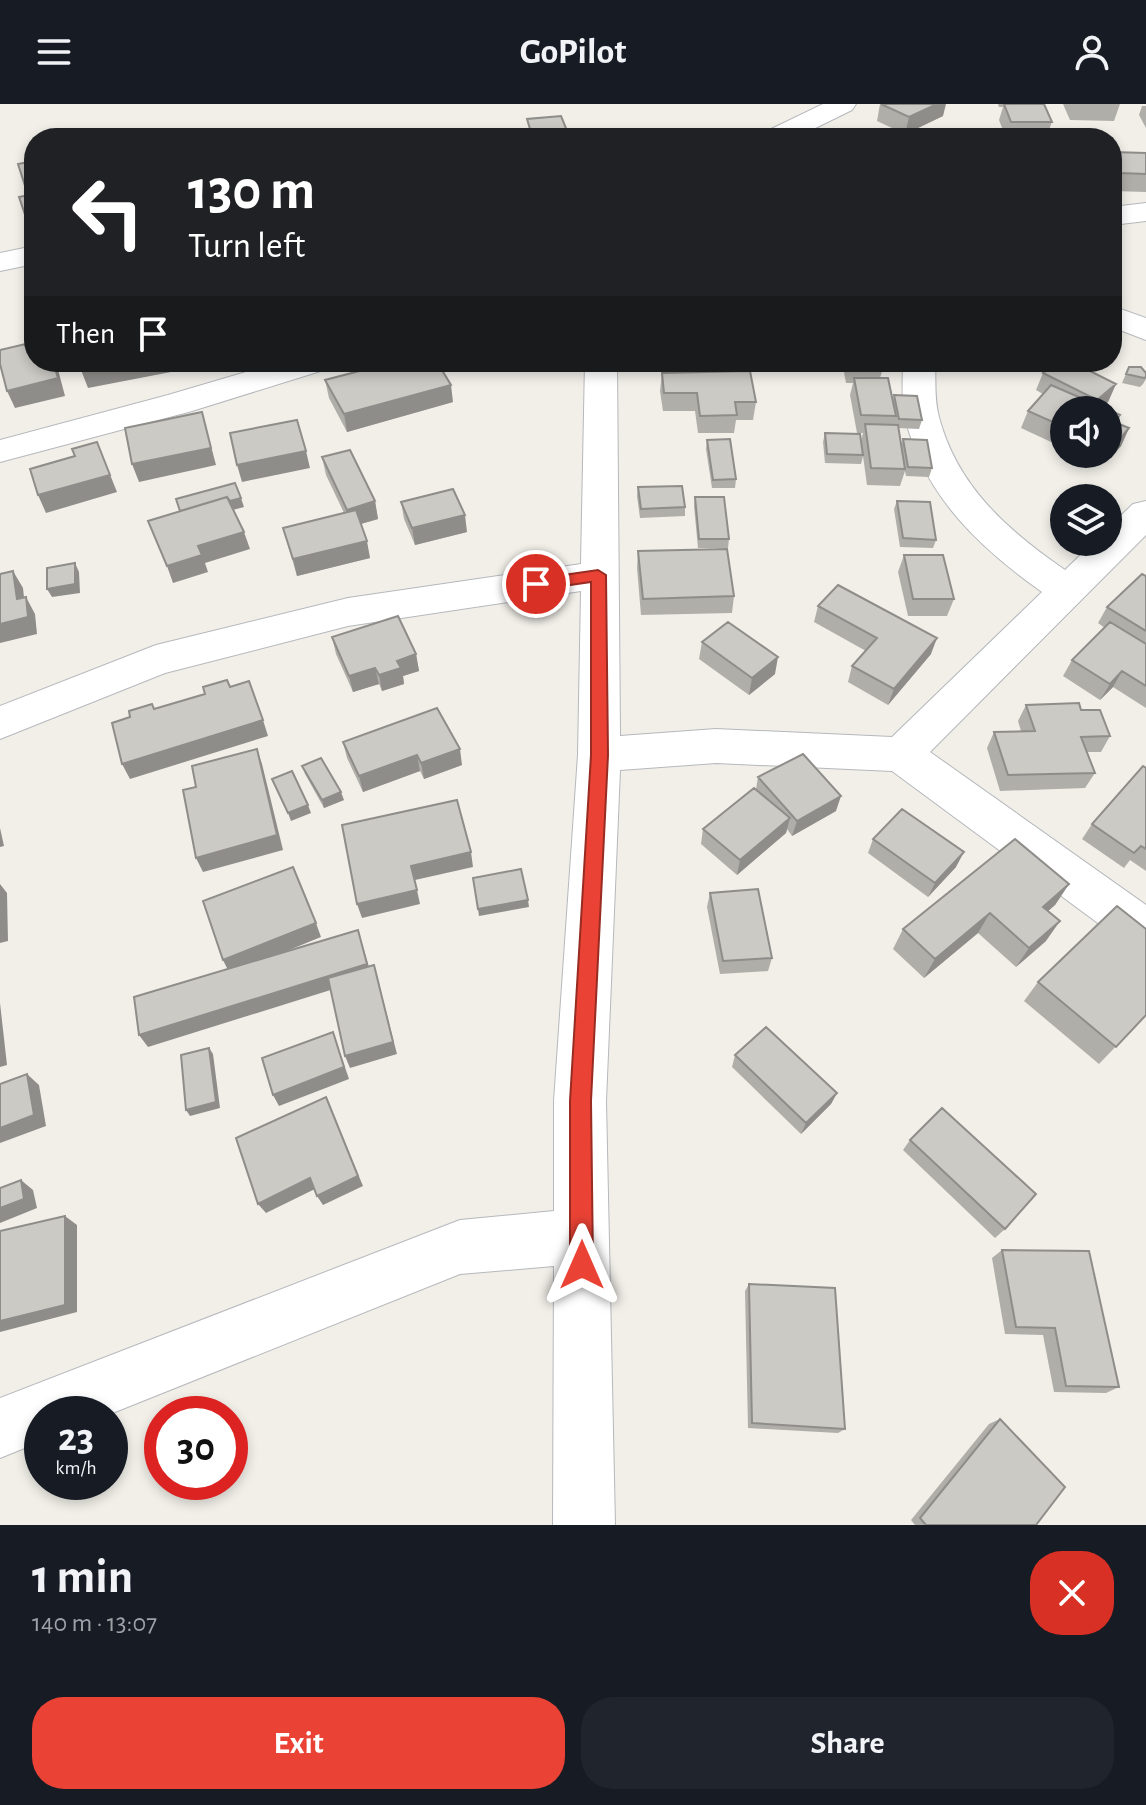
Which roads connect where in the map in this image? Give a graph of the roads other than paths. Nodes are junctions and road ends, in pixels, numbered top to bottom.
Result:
1 (843, 104) edge
2 (854, 104) edge
3 (794, 128) edge
4 (844, 128) edge
5 (1146, 212) edge
6 (1122, 215) edge
7 (24, 257) edge
8 (0, 262) edge
9 (1122, 319) edge
10 (1146, 330) edge
11 (282, 372) edge
12 (601, 372) edge
13 (920, 372) edge
14 (0, 451) edge
15 (1146, 513) edge
16 (598, 575) junction
17 (1067, 590) junction
18 (0, 723) edge
19 (901, 754) junction
20 (599, 755) junction
21 (1146, 931) edge
22 (582, 1236) junction
23 (0, 1428) edge
24 (584, 1525) edge

1 - 3 street
2 - 4 street
5 - 6 street
7 - 8 street
9 - 10 street
11 - 14 street
12 - 16 street
13 - 17 street
15 - 17 street
16 - 18 street
16 - 20 street
17 - 19 street
19 - 20 street
19 - 21 street
20 - 22 street
22 - 23 street
22 - 24 street

